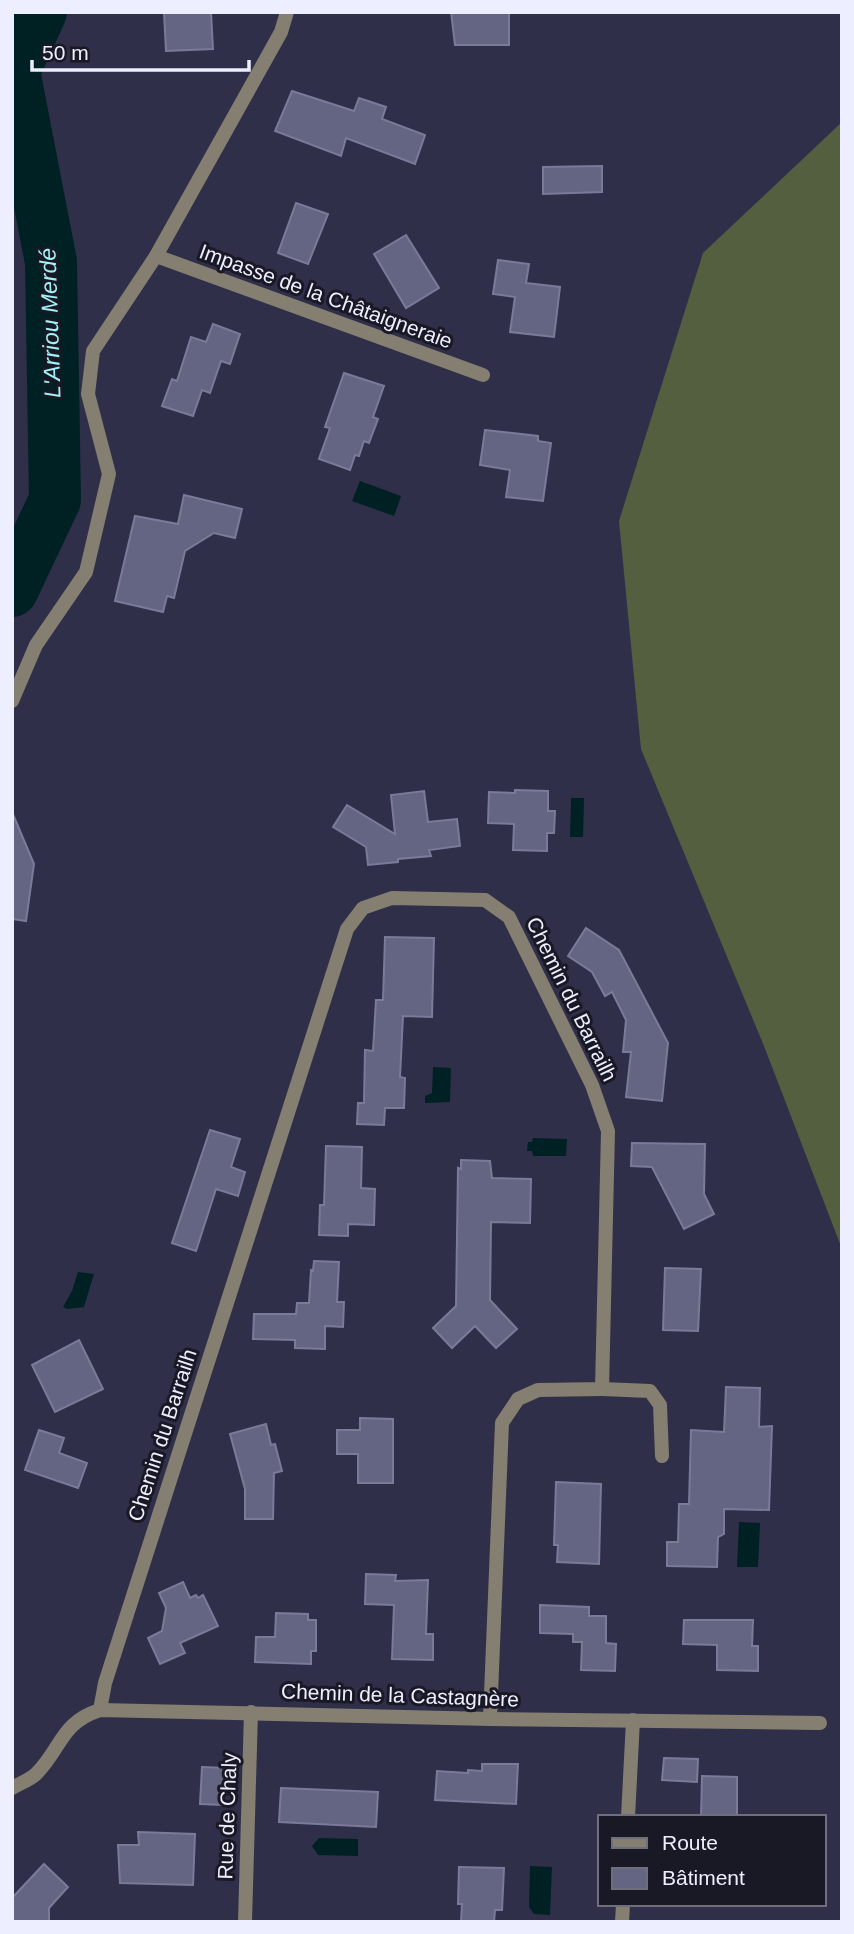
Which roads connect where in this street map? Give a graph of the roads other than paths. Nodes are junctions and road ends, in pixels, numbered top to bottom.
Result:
1 (287, 12) edge
2 (156, 256) junction
3 (483, 375) dead end
4 (12, 701) edge
5 (602, 1390) junction
6 (663, 1456) dead end
7 (100, 1710) junction
8 (251, 1712) junction
9 (490, 1719) junction
10 (633, 1720) junction
11 (820, 1723) dead end
12 (12, 1788) edge
13 (628, 1815) edge
14 (245, 1922) edge

1 - 2 street
2 - 3 street, Impasse de la Châtaigneraie
2 - 4 street
5 - 6 street
5 - 7 street, Chemin du Barrailh
5 - 9 street
7 - 8 street, Chemin de la Castagnère
7 - 12 street
8 - 9 street, Chemin de la Castagnère
8 - 14 street, Rue de Chaly
9 - 10 street, Chemin de la Castagnère
10 - 11 street, Chemin de la Castagnère
10 - 13 street

